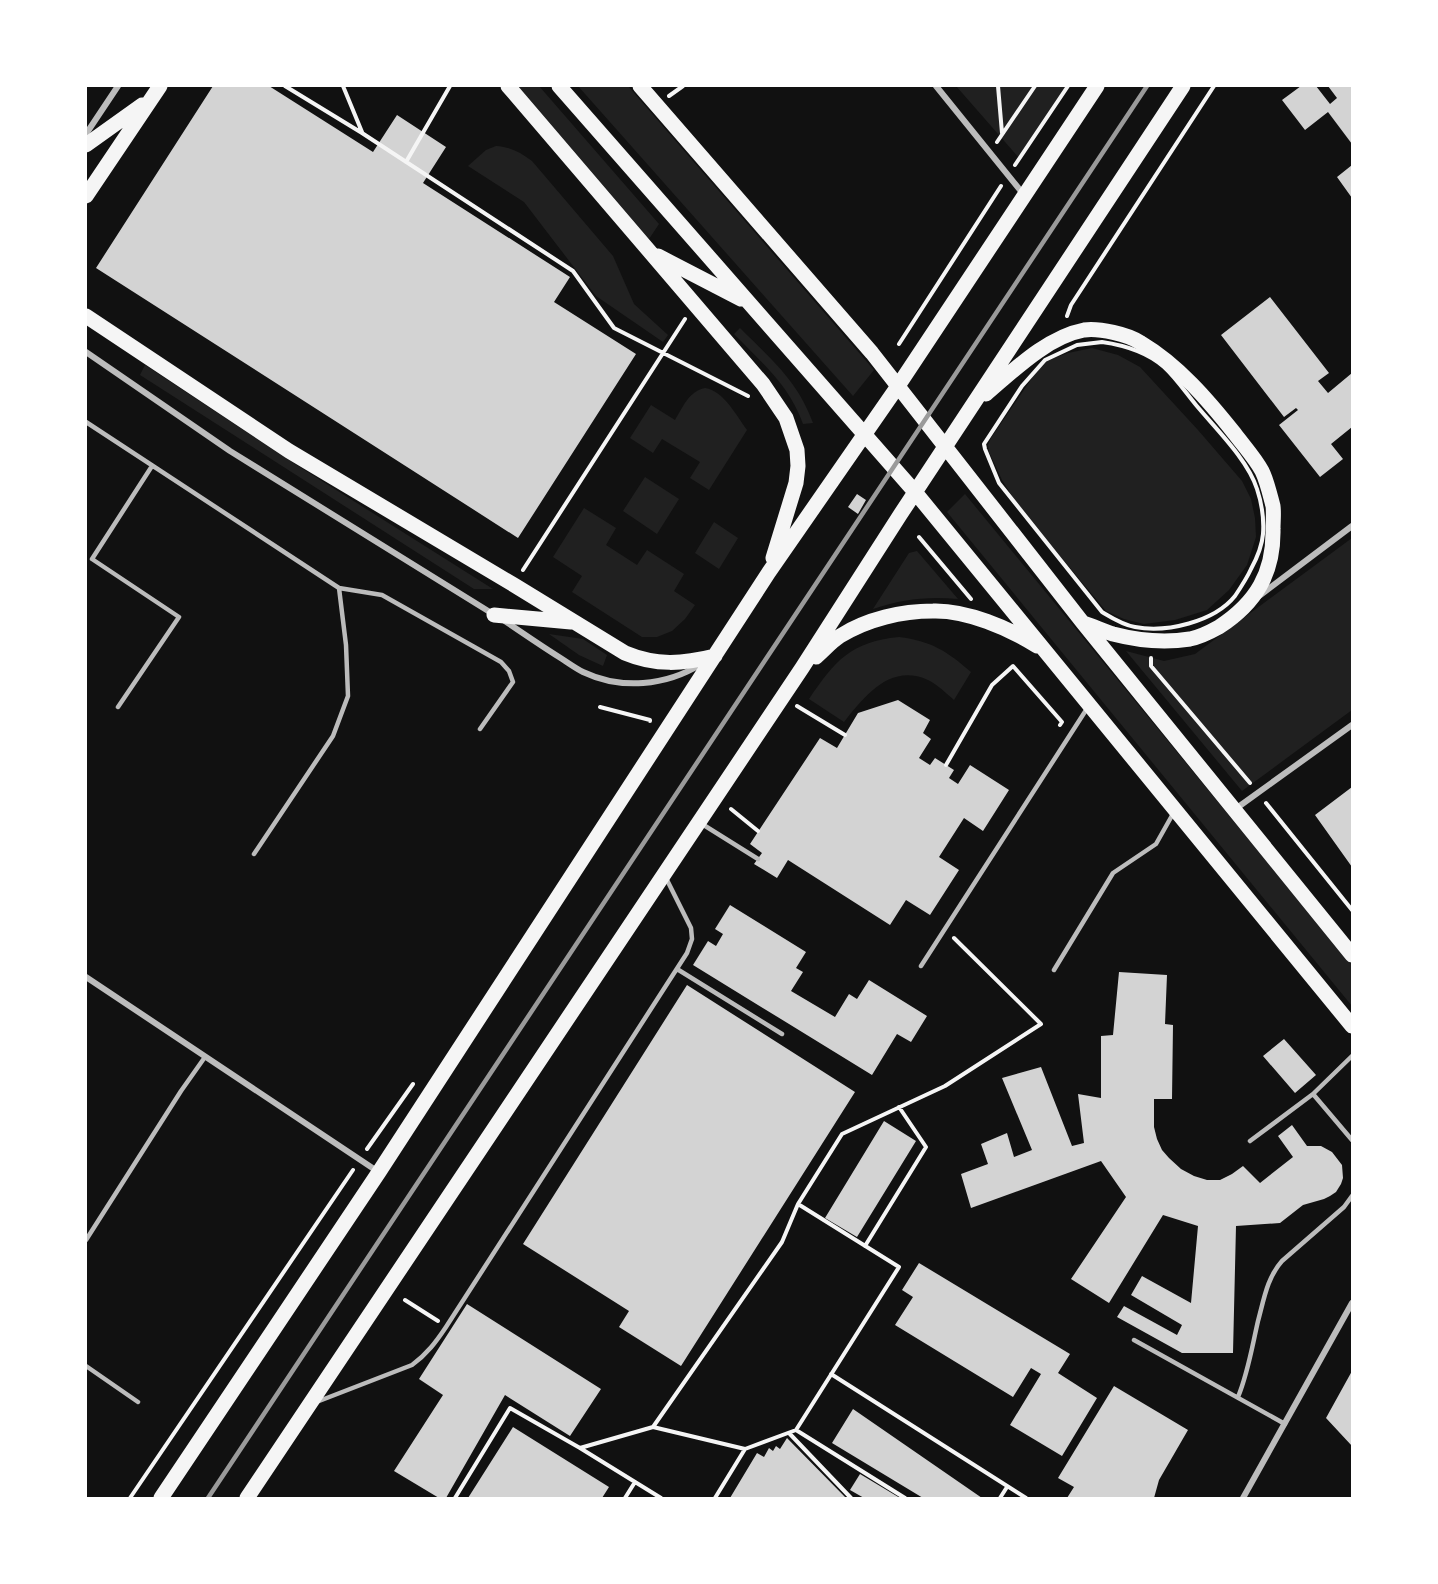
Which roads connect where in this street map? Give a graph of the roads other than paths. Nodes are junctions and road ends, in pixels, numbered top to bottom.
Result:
1 (118, 86) edge
2 (160, 86) edge
3 (508, 86) edge
4 (559, 86) edge
5 (640, 86) edge
6 (936, 86) edge
7 (1097, 86) edge
8 (1183, 86) edge
9 (151, 99) junction
10 (86, 134) edge
11 (86, 145) edge
12 (1024, 195) junction
13 (86, 196) edge
14 (650, 252) junction
15 (748, 303) junction
16 (86, 316) edge
17 (86, 352) edge
18 (898, 386) junction
19 (972, 406) junction
20 (86, 422) edge
21 (864, 435) junction
22 (945, 446) junction
23 (152, 466) junction
24 (915, 492) junction
25 (1353, 526) edge
26 (86, 555) edge
27 (92, 559) junction
28 (769, 572) junction
29 (339, 588) junction
30 (1249, 604) junction
31 (494, 615) junction
32 (574, 622) junction
33 (1083, 623) junction
34 (1046, 652) junction
35 (715, 656) junction
36 (802, 668) junction
37 (1089, 705) junction
38 (118, 707) dead end
39 (1353, 725) edge
40 (480, 729) dead end
41 (1175, 810) junction
42 (1234, 810) junction
43 (700, 822) junction
44 (254, 854) dead end
45 (758, 859) dead end
46 (664, 876) junction
47 (1353, 955) edge
48 (921, 966) dead end
49 (677, 969) junction
50 (1054, 970) dead end
51 (86, 977) edge
52 (1353, 1026) edge
53 (782, 1034) dead end
54 (1353, 1056) edge
55 (205, 1057) junction
56 (1313, 1094) junction
57 (1353, 1140) edge
58 (1250, 1141) dead end
59 (379, 1172) junction
60 (1353, 1196) edge
61 (86, 1240) edge
62 (1353, 1304) edge
63 (1134, 1340) dead end
64 (86, 1366) edge
65 (1238, 1397) junction
66 (138, 1402) dead end
67 (311, 1404) junction
68 (1285, 1424) junction
69 (161, 1498) edge
70 (247, 1498) edge
71 (1243, 1498) edge

1 - 10 street
2 - 9 main road
3 - 14 main road
4 - 15 main road
5 - 18 main road
6 - 12 street
7 - 12 main road
8 - 19 main road
9 - 11 main road
9 - 13 main road
12 - 18 main road
14 - 15 main road
14 - 28 main road
15 - 21 main road
16 - 32 main road
17 - 31 street
18 - 21 main road
18 - 22 main road
19 - 22 main road
19 - 30 main road
20 - 23 lane
21 - 24 main road
21 - 28 main road
22 - 24 main road
22 - 33 main road
23 - 27 lane
23 - 29 lane
24 - 34 main road
24 - 36 main road
25 - 30 street
26 - 27 lane
27 - 38 lane
28 - 35 main road
29 - 40 lane
29 - 44 lane
30 - 33 main road
31 - 32 main road
31 - 35 street
32 - 35 main road
33 - 42 main road
34 - 36 main road
34 - 37 main road
35 - 59 main road
36 - 43 main road
37 - 41 main road
37 - 48 lane
39 - 42 street
41 - 50 lane
41 - 52 main road
42 - 47 main road
43 - 45 lane
43 - 46 main road
46 - 49 lane
46 - 67 main road
49 - 53 lane
49 - 67 lane
51 - 55 street
54 - 56 lane
55 - 59 street
55 - 61 lane
56 - 57 lane
56 - 58 lane
59 - 69 main road
60 - 65 lane
62 - 68 street
63 - 65 lane
64 - 66 lane
65 - 68 lane
67 - 70 main road
68 - 71 street

